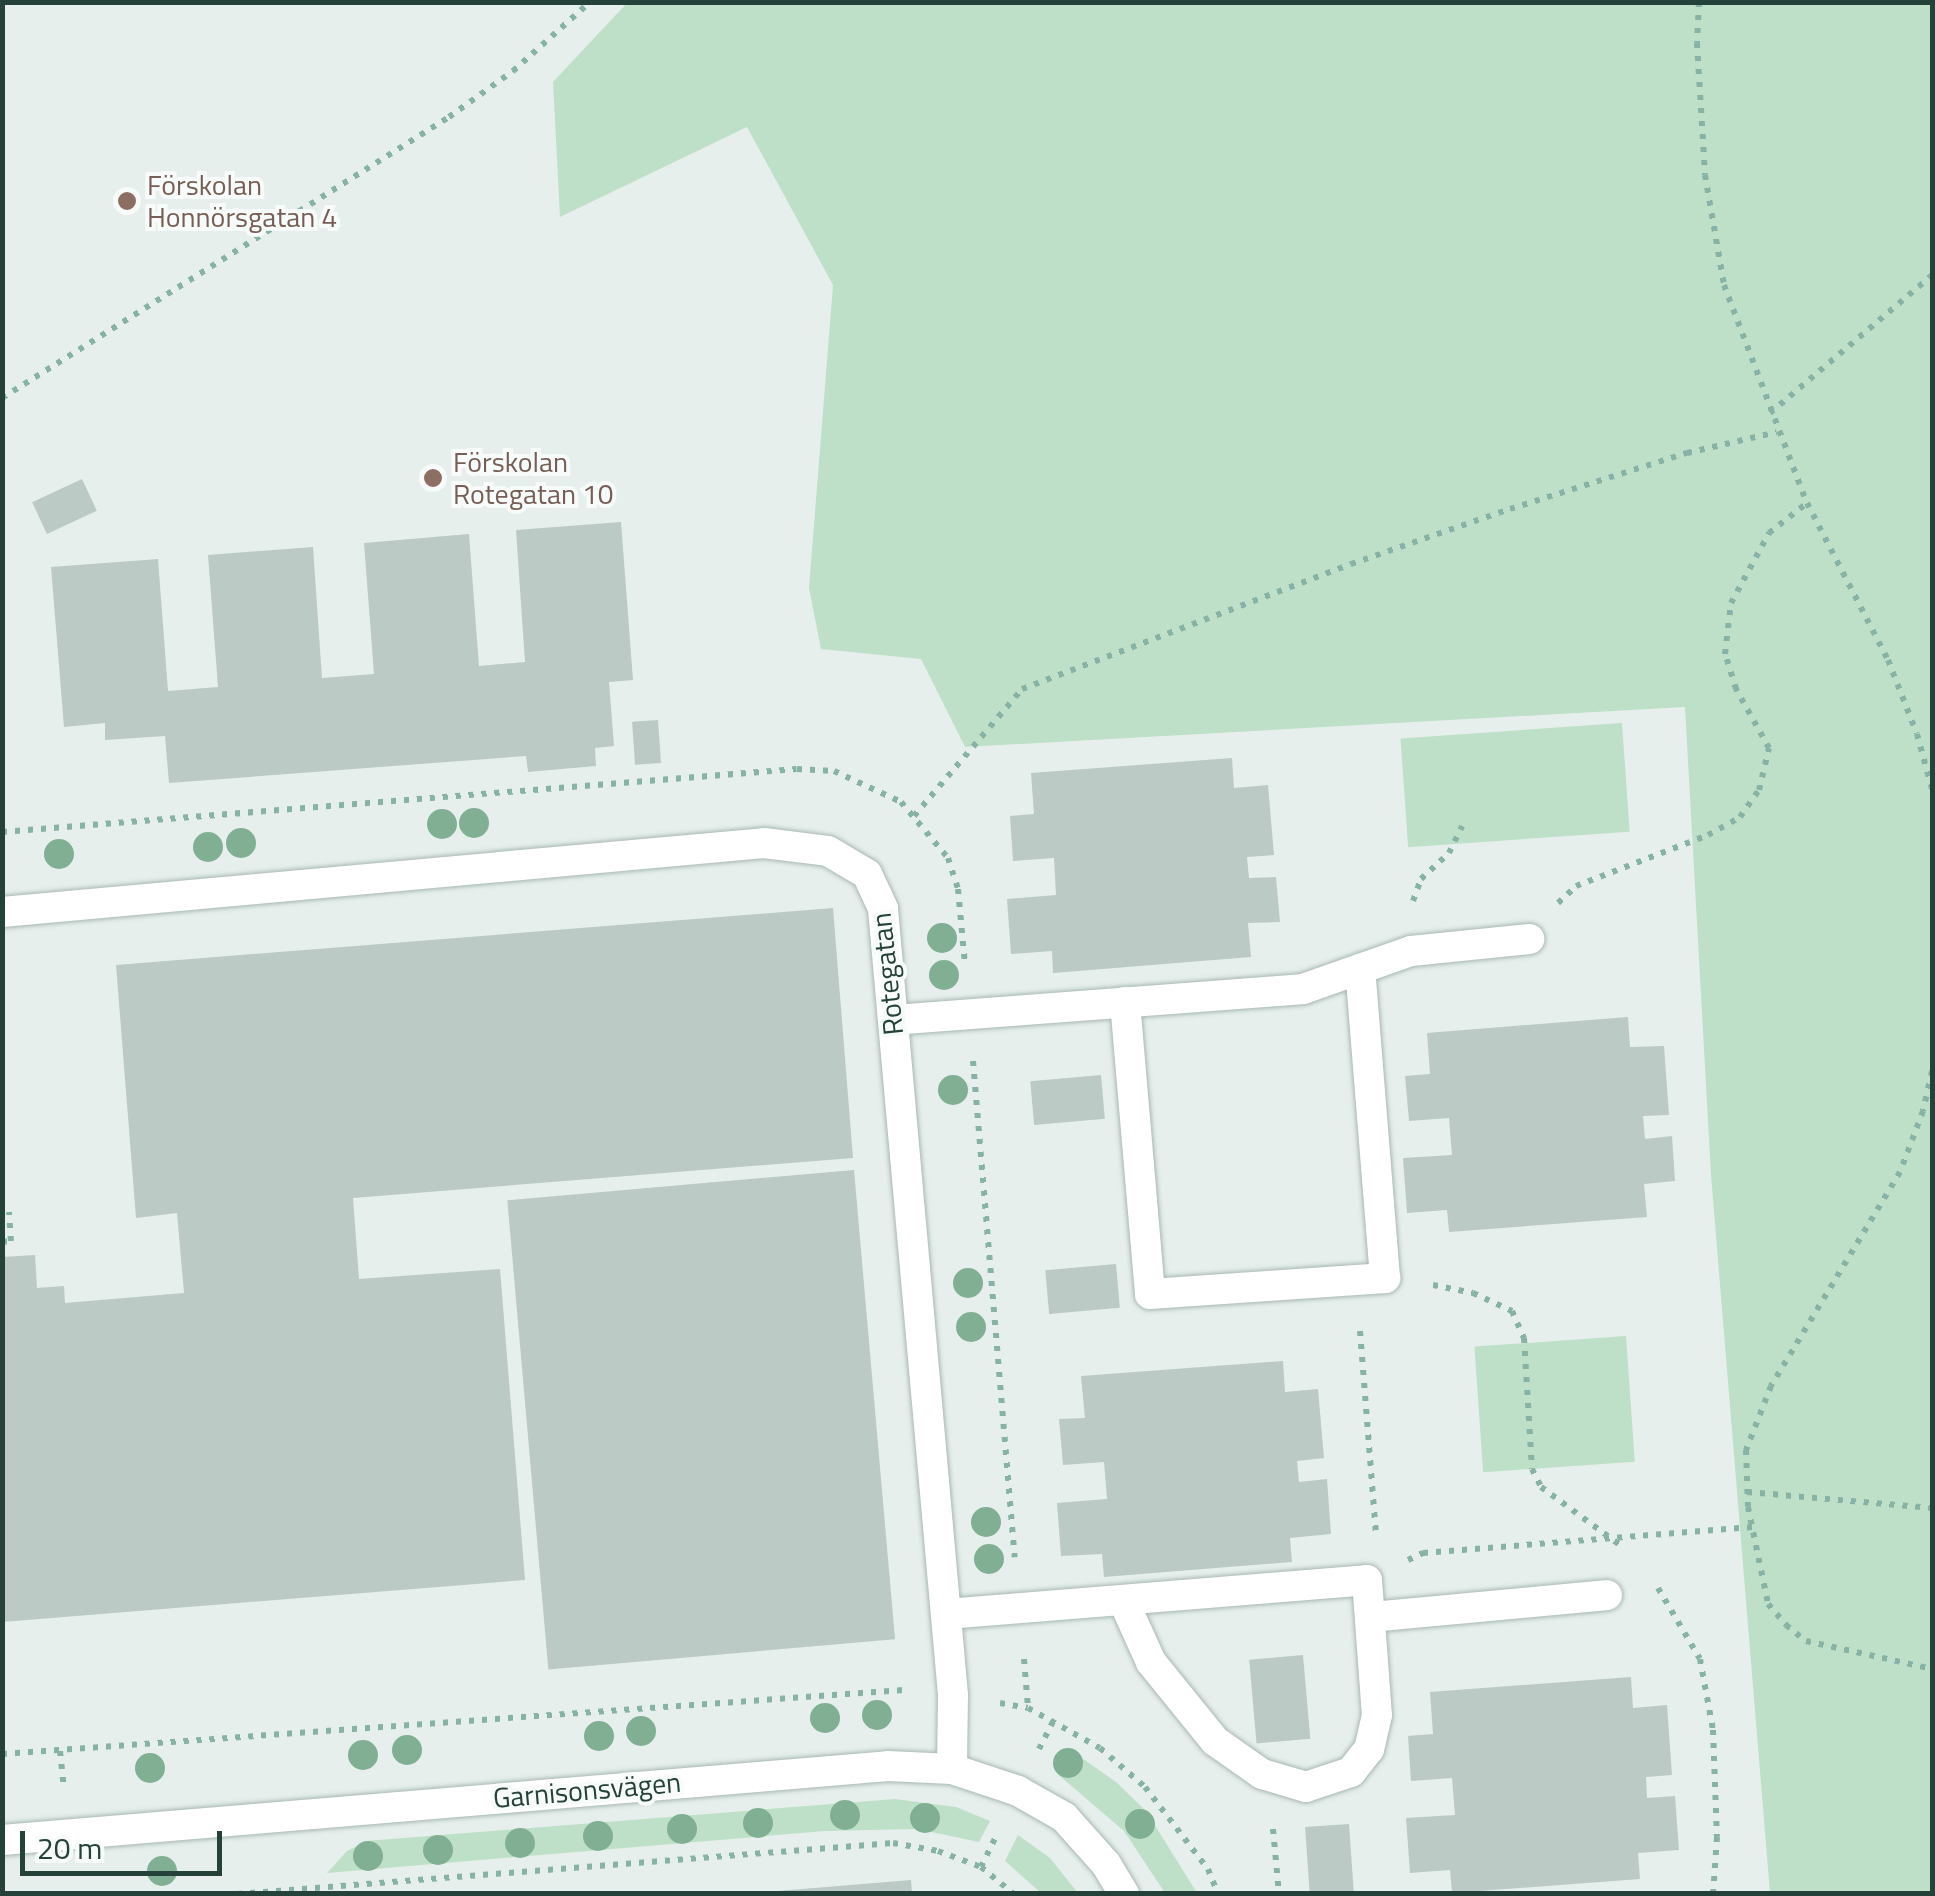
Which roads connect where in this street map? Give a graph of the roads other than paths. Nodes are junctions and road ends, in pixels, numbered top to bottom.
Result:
1 (2, 912) edge
2 (1529, 939) road end
3 (1360, 969) junction
4 (1125, 1002) junction
5 (893, 1020) junction
6 (1607, 1595) dead end
7 (1123, 1600) junction
8 (946, 1614) junction
9 (1371, 1616) junction
10 (952, 1769) junction
11 (2, 1840) edge
12 (1124, 1894) edge

1 - 5 street, Rotegatan
2 - 3 street
3 - 4 street
3 - 4 street
4 - 5 street
5 - 8 street, Rotegatan
6 - 9 street
7 - 8 street
7 - 9 street
7 - 9 street
8 - 10 street, Rotegatan
10 - 11 street, Garnisonsvägen
10 - 12 street, Garnisonsvägen

